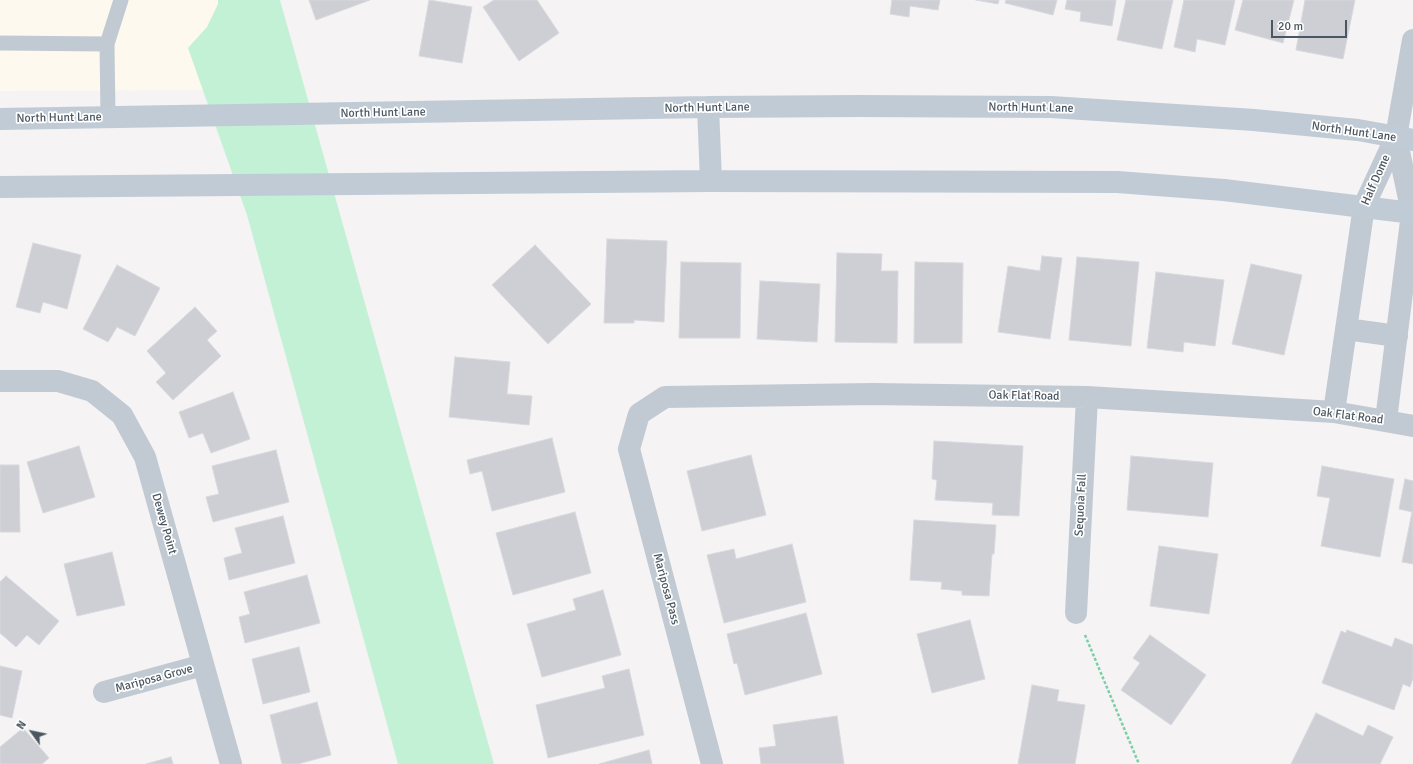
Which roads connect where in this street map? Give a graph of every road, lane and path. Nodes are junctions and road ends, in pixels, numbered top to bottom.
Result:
1 (121, 0) edge
2 (1413, 40) edge
3 (0, 43) edge
4 (107, 44) junction
5 (708, 107) junction
6 (108, 117) junction
7 (0, 119) edge
8 (1404, 139) edge
9 (711, 181) junction
10 (0, 187) edge
11 (1364, 206) junction
12 (1413, 213) edge
13 (1346, 329) junction
14 (1397, 336) junction
15 (0, 381) edge
16 (1087, 397) junction
17 (1334, 412) junction
18 (639, 414) joint
19 (1386, 420) junction
20 (1413, 426) edge
21 (1076, 613) joint
22 (203, 665) junction
23 (104, 692) dead end
24 (231, 764) edge
25 (712, 764) edge
26 (1139, 764) edge

1 - 4 lane
2 - 8 street
3 - 4 lane
4 - 6 lane
5 - 6 main road, North Hunt Lane
5 - 8 main road, North Hunt Lane
5 - 9 main road
6 - 7 main road, North Hunt Lane
8 - 11 street, Half Dome
8 - 12 street, Half Dome
9 - 10 main road
9 - 11 main road
11 - 12 main road
11 - 13 street, Half Dome
12 - 14 street, Half Dome
13 - 14 street
13 - 17 street, Half Dome
14 - 19 street, Half Dome
15 - 22 street, Dewey Point
16 - 17 street, Oak Flat Road
16 - 18 street, Oak Flat Road
16 - 21 street, Sequoia Fall
17 - 19 street, Oak Flat Road
18 - 25 street, Mariposa Pass
19 - 20 street, Oak Flat Road
21 - 26 path
22 - 23 street, Mariposa Grove
22 - 24 street, Dewey Point

